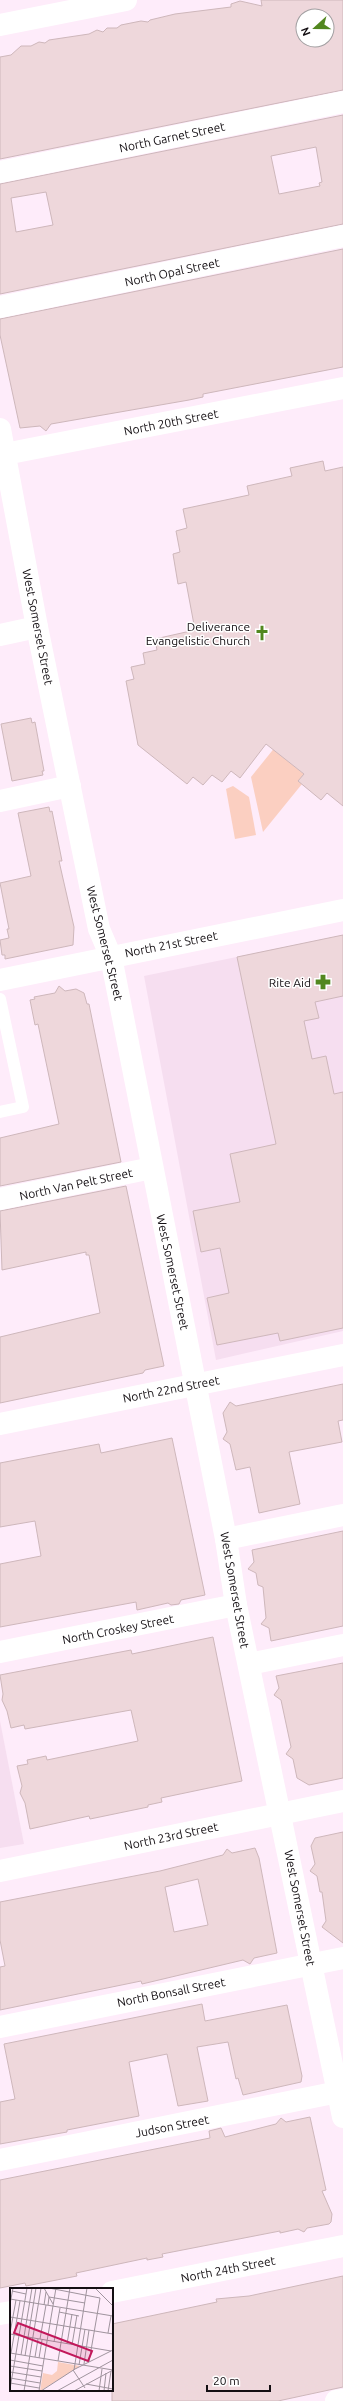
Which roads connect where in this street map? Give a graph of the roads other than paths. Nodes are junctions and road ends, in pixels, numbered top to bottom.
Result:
1 (126, 0) edge
2 (0, 25) edge
3 (343, 102) edge
4 (0, 172) edge
5 (343, 236) edge
6 (0, 306) edge
7 (343, 388) edge
8 (0, 429) edge
9 (3, 455) edge
10 (37, 627) junction
11 (0, 635) edge
12 (70, 786) junction
13 (0, 801) edge
14 (343, 910) edge
15 (111, 957) junction
16 (0, 980) edge
17 (0, 999) edge
18 (0, 1112) edge
19 (152, 1168) junction
20 (0, 1199) edge
21 (343, 1355) edge
22 (196, 1384) junction
23 (0, 1424) edge
24 (343, 1515) edge
25 (226, 1539) junction
26 (236, 1605) junction
27 (343, 1645) edge
28 (0, 1652) edge
29 (249, 1664) junction
30 (343, 1801) edge
31 (281, 1814) junction
32 (0, 1871) edge
33 (343, 1958) edge
34 (312, 1964) junction
35 (0, 2027) edge
36 (341, 2092) edge
37 (343, 2117) edge
38 (0, 2160) edge
39 (343, 2246) edge
40 (113, 2292) edge
41 (10, 2312) edge
42 (0, 2314) edge
43 (343, 2400) edge
44 (336, 2401) edge

1 - 2 street
3 - 4 street, North Garnet Street
5 - 6 street, North Opal Street
7 - 9 street, North 20th Street
8 - 9 street, West Somerset Street
9 - 10 street, West Somerset Street
10 - 11 street
10 - 12 street, West Somerset Street
12 - 13 street
12 - 15 street, West Somerset Street
14 - 15 street, North 21st Street
15 - 16 street, North 21st Street
15 - 19 street, West Somerset Street
17 - 18 lane
19 - 20 street, North Van Pelt Street
19 - 22 street, West Somerset Street
21 - 22 street, North 22nd Street
22 - 23 street, North 22nd Street
22 - 25 street, West Somerset Street
24 - 25 street
25 - 26 street, West Somerset Street
26 - 28 street, North Croskey Street
26 - 29 street, West Somerset Street
27 - 29 street
29 - 31 street, West Somerset Street
30 - 31 street, North 23rd Street
31 - 32 street, North 23rd Street
31 - 34 street, West Somerset Street
33 - 34 street, North Bonsall Street
34 - 35 street, North Bonsall Street
34 - 36 street, West Somerset Street
36 - 37 street, West Somerset Street
36 - 38 street, Judson Street
39 - 40 street, North 24th Street
41 - 42 street
43 - 44 street

